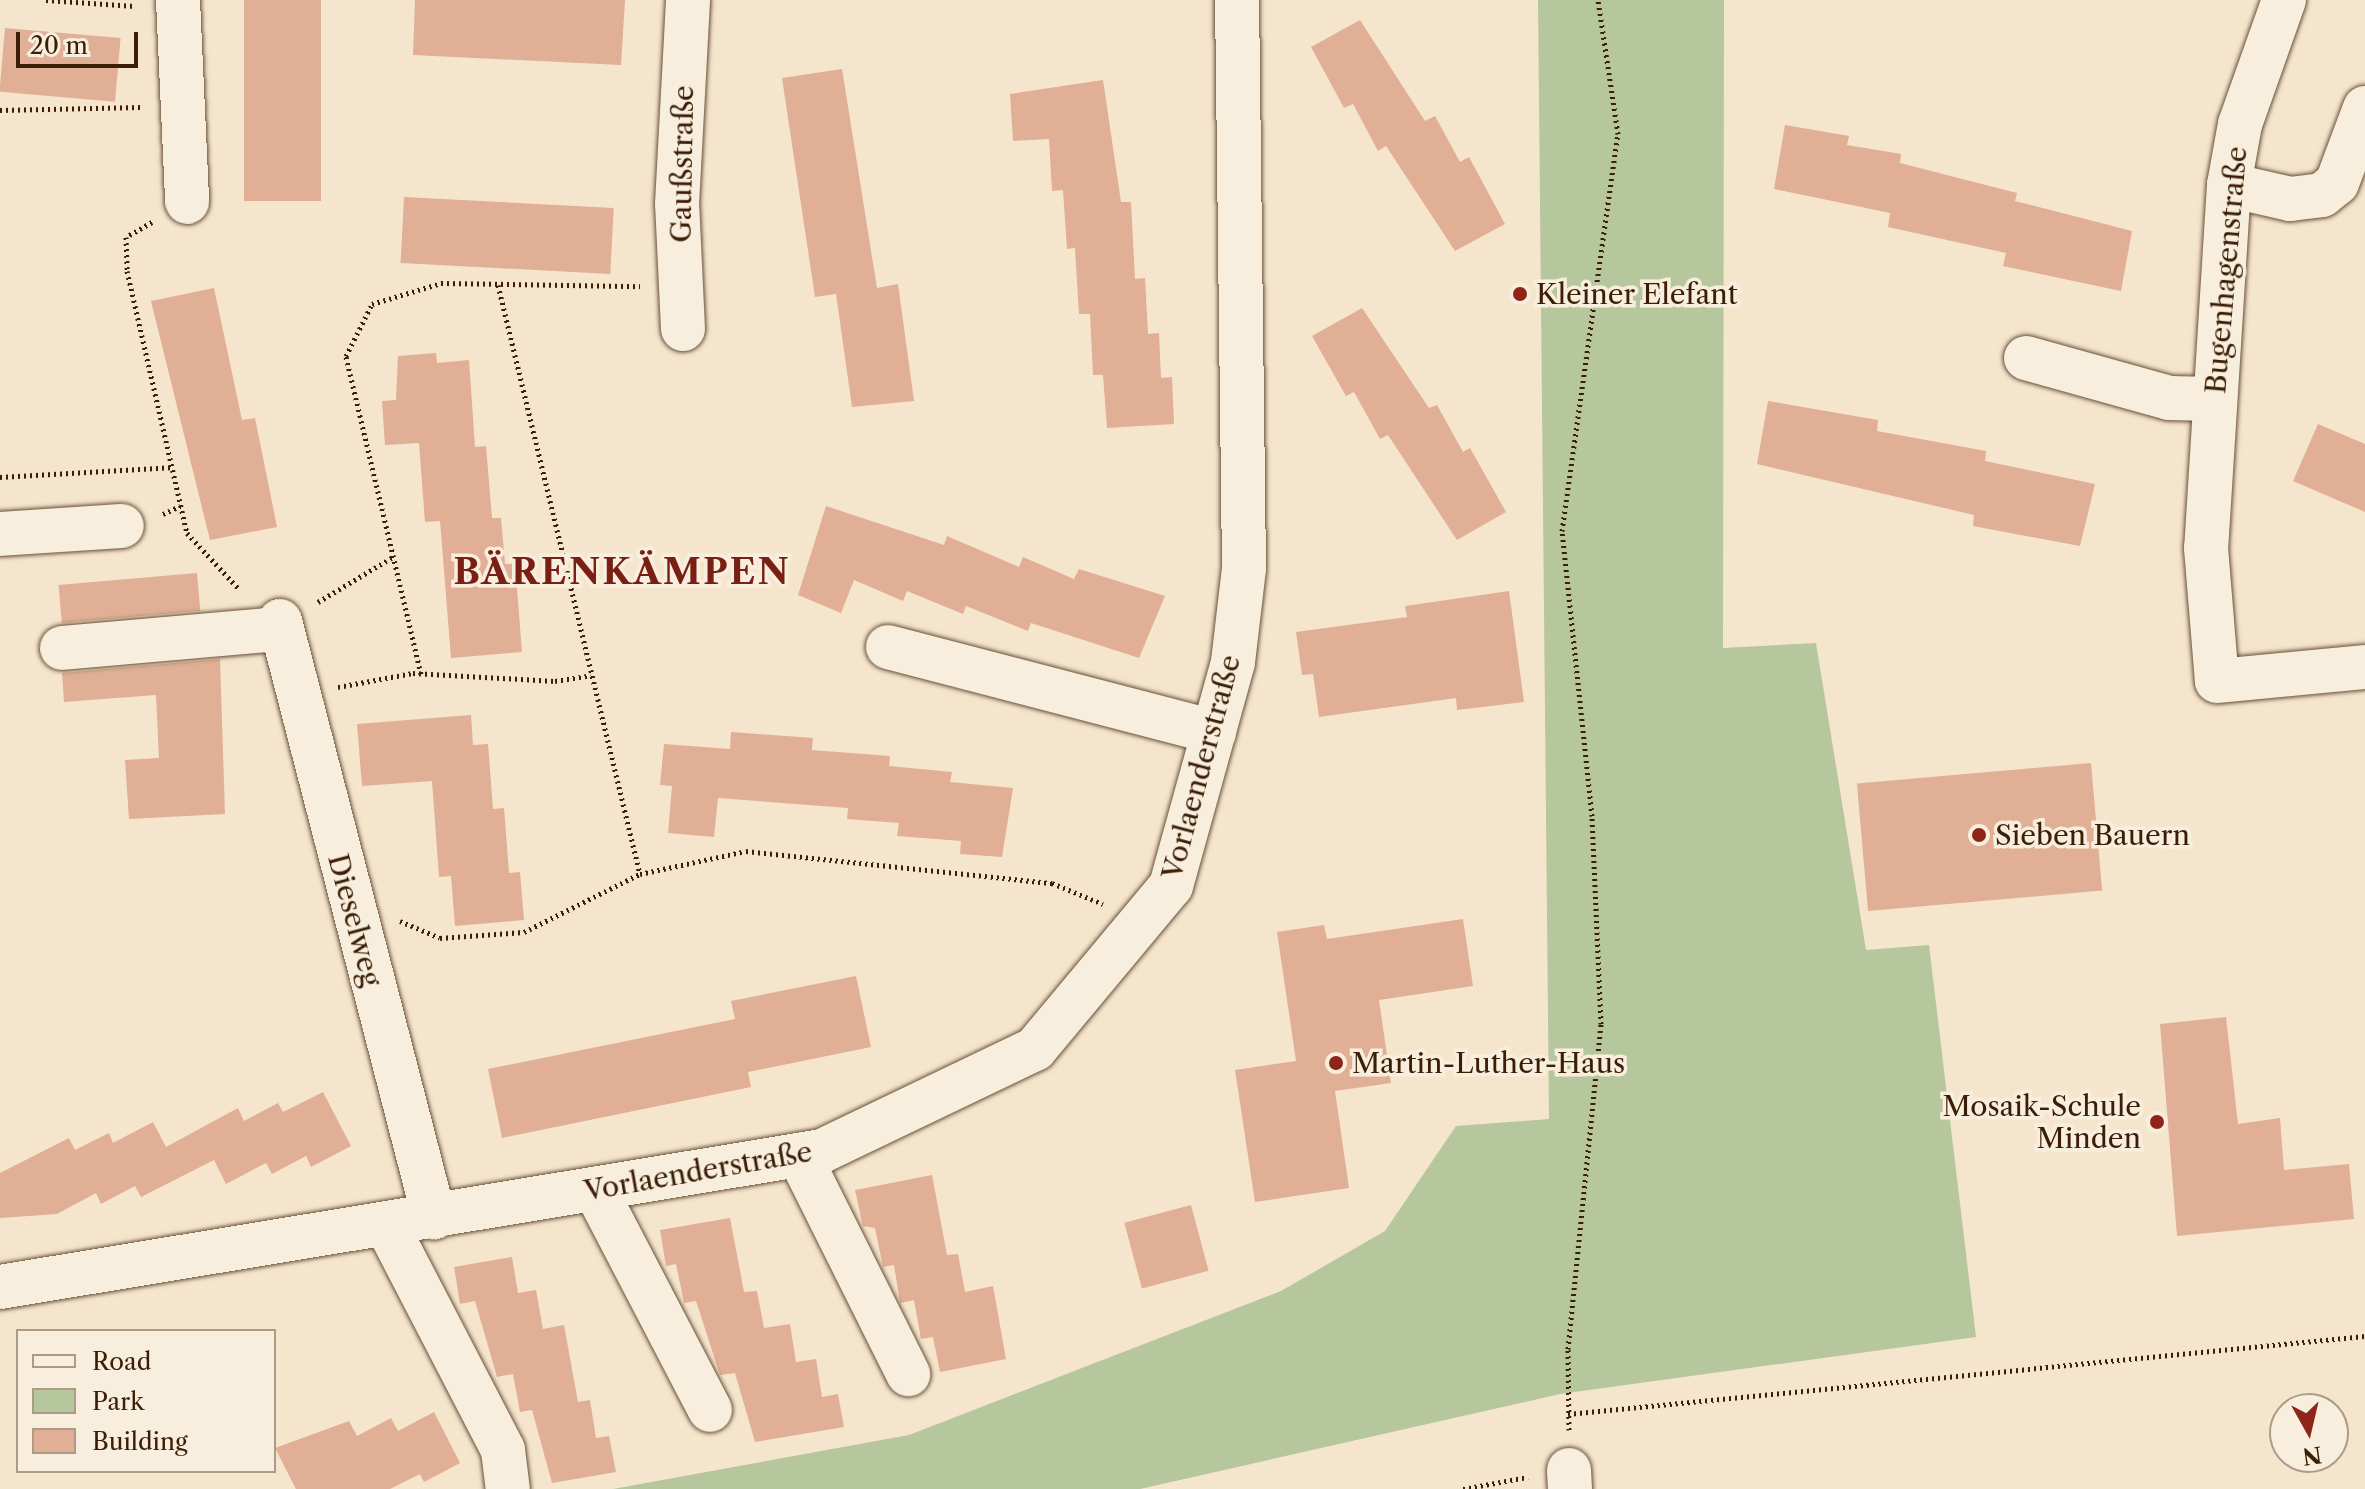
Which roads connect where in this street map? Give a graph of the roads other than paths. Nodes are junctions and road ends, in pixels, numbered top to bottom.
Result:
1 (688, 0) edge
2 (1237, 0) edge
3 (2284, 0) edge
4 (179, 4) edge
5 (2365, 108) edge
6 (2229, 185) junction
7 (187, 202) road end
8 (683, 329) dead end
9 (2026, 358) dead end
10 (2215, 399) junction
11 (122, 526) dead end
12 (0, 534) edge
13 (888, 647) dead end
14 (62, 648) dead end
15 (2365, 667) edge
16 (1214, 732) junction
17 (799, 1155) junction
18 (595, 1189) junction
19 (434, 1217) junction
20 (386, 1224) junction
21 (0, 1287) edge
22 (908, 1374) dead end
23 (710, 1410) dead end
24 (508, 1489) edge

1 - 8 street, Gaußstraße
2 - 16 street, Vorlaenderstraße
3 - 6 street, Bugenhagenstraße
4 - 7 street
5 - 6 street
6 - 10 street, Bugenhagenstraße
9 - 10 street
10 - 15 street, Bugenhagenstraße
11 - 12 street
13 - 16 street
14 - 19 street, Dieselweg
16 - 17 street, Vorlaenderstraße
17 - 18 street, Vorlaenderstraße
17 - 22 street
18 - 19 street, Vorlaenderstraße
18 - 23 street
19 - 20 street, Vorlaenderstraße
20 - 21 street, Vorlaenderstraße
20 - 24 street

